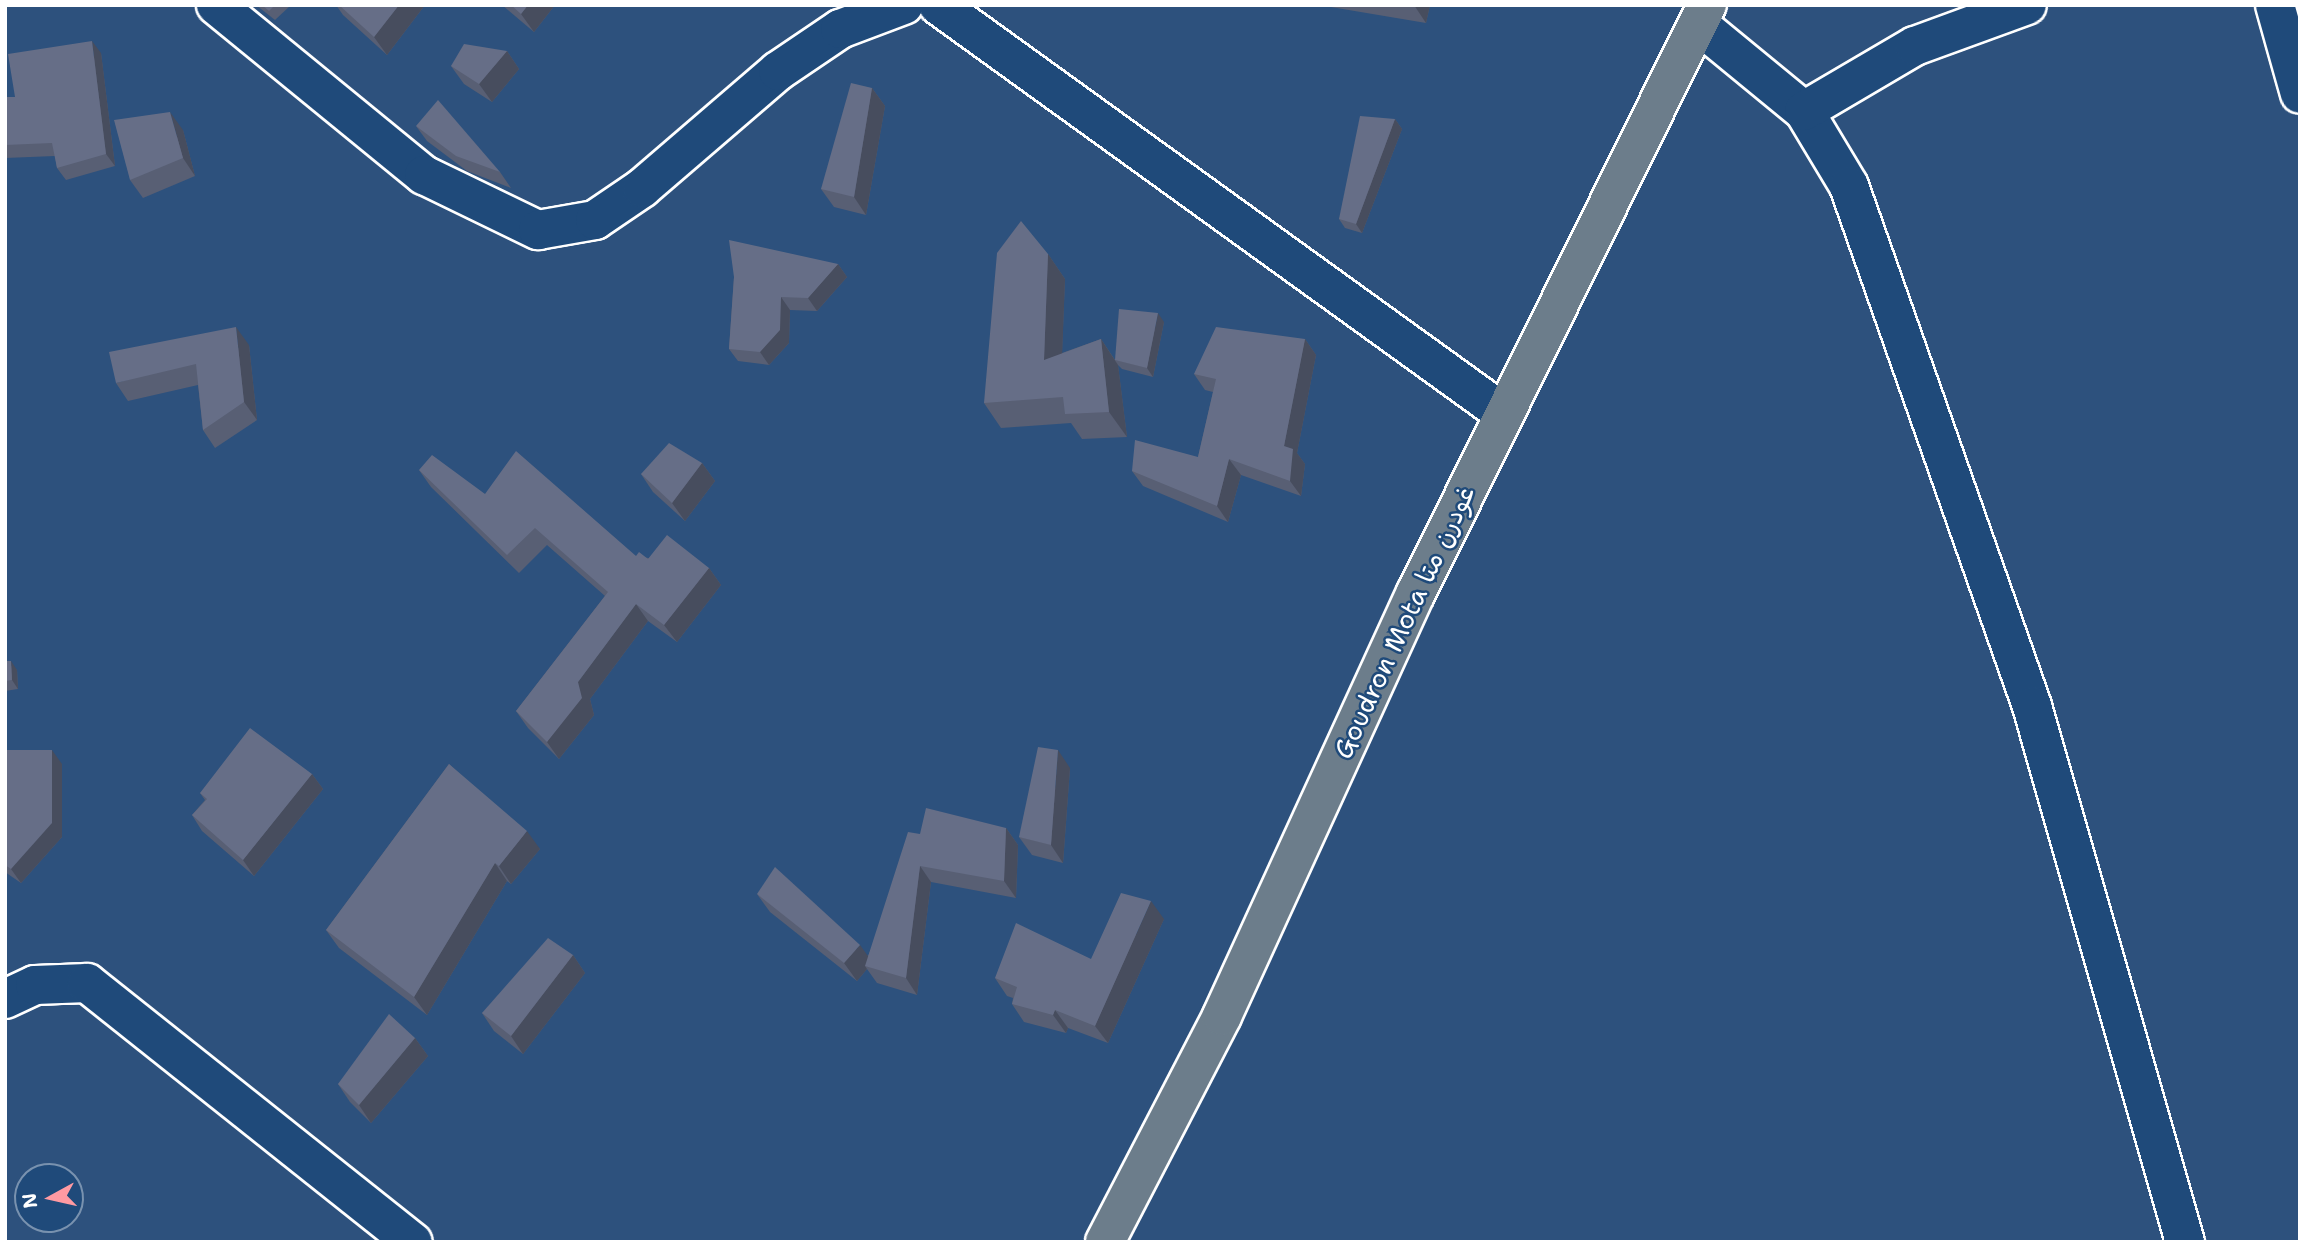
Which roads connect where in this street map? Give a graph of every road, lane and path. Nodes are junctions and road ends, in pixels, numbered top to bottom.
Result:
1 (216, 5) edge
2 (904, 5) edge
3 (938, 5) edge
4 (2027, 5) edge
5 (2275, 5) edge
6 (1702, 15) edge
7 (2300, 94) edge
8 (1804, 111) junction
9 (1503, 413) junction
10 (5, 999) edge
11 (413, 1242) edge
12 (1105, 1242) edge
13 (2185, 1242) edge

1 - 2 street
3 - 9 street
4 - 8 street
5 - 7 street
6 - 8 street
6 - 9 highway, Goudron Mota غودرن متا
8 - 13 street
9 - 12 highway, Goudron Mota غودرن متا
10 - 11 street

